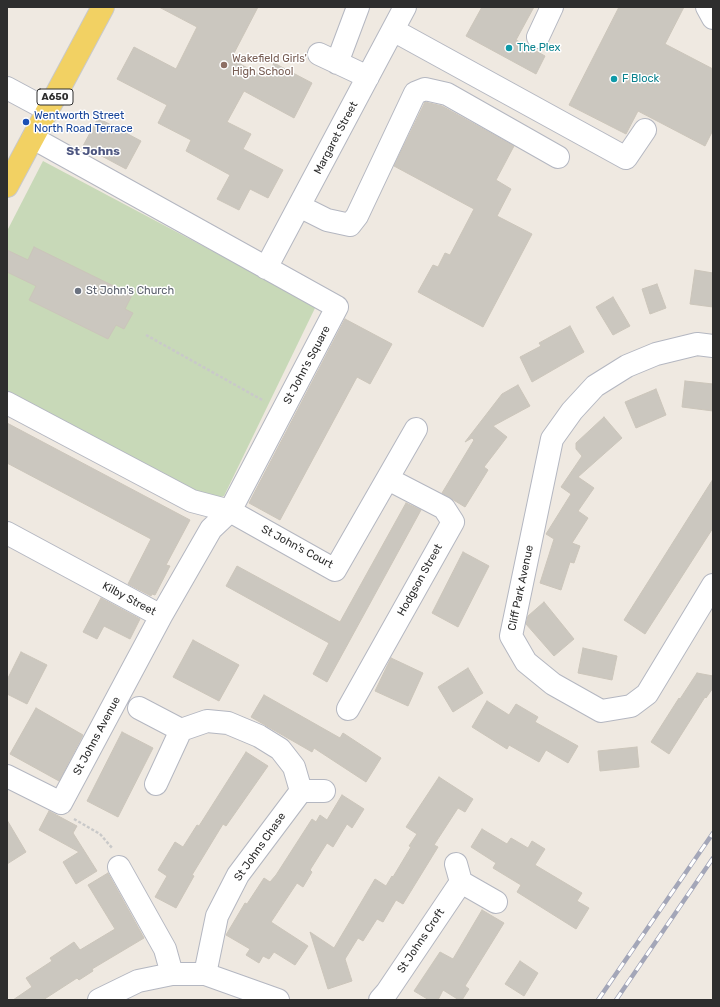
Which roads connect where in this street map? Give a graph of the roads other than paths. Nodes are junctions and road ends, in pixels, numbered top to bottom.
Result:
1 (103, 7) edge
2 (358, 7) edge
3 (405, 7) edge
4 (552, 7) edge
5 (707, 7) edge
6 (713, 18) edge
7 (393, 30) junction
8 (538, 37) dead end
9 (368, 78) junction
10 (7, 88) edge
11 (48, 110) junction
12 (645, 130) dead end
13 (33, 138) junction
14 (558, 157) dead end
15 (7, 186) edge
16 (300, 206) junction
17 (266, 268) junction
18 (713, 346) edge
19 (7, 403) edge
20 (416, 430) dead end
21 (388, 479) junction
22 (230, 511) junction
23 (7, 533) edge
24 (713, 585) edge
25 (161, 616) junction
26 (139, 708) dead end
27 (348, 709) dead end
28 (181, 730) junction
29 (7, 776) edge
30 (156, 784) dead end
31 (301, 791) junction
32 (324, 791) dead end
33 (119, 867) road end
34 (496, 902) dead end
35 (172, 974) junction
36 (205, 974) junction
37 (246, 995) edge
38 (99, 1000) edge
39 (278, 1000) edge
40 (380, 1000) edge

1 - 11 main road, A650
2 - 9 street
3 - 7 street, Margaret Street
4 - 8 street
5 - 6 street
7 - 9 street, Margaret Street
7 - 12 street
9 - 16 street, Margaret Street
10 - 11 street
11 - 13 main road, A650
13 - 15 main road, A650
13 - 17 street, St John's Square
14 - 16 street
16 - 17 street, Margaret Street
17 - 22 street, St John's Square
18 - 24 street, Cliff Park Avenue
19 - 22 street
20 - 21 street
21 - 22 street, St John's Court
21 - 27 street, Hodgson Street
22 - 25 street, Kilby Street
23 - 25 street, Kilby Street
25 - 29 street, St Johns Avenue
26 - 28 street
28 - 30 street
28 - 31 street
31 - 32 street
31 - 36 street, St Johns Chase
33 - 35 street
34 - 40 street, St Johns Croft
35 - 36 street
35 - 38 street
36 - 37 street
37 - 39 street

